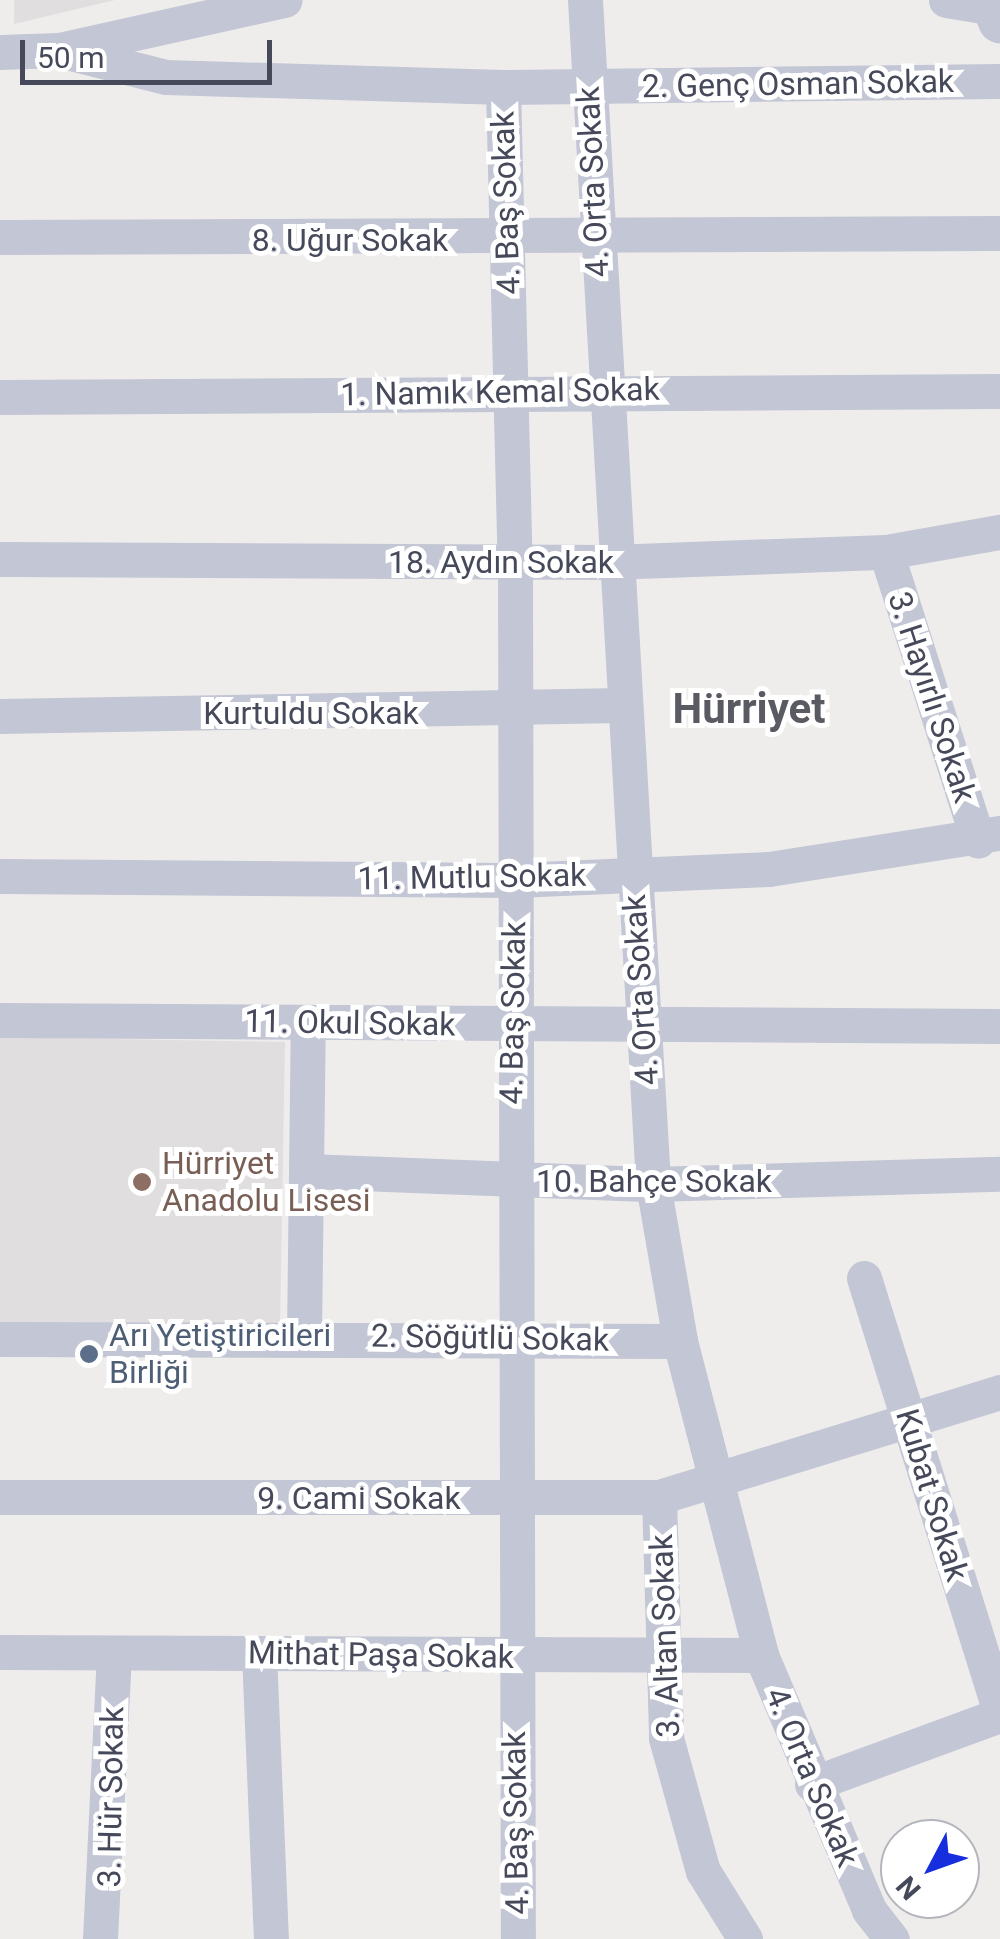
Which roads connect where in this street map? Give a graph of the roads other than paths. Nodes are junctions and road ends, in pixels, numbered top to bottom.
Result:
1 (285, 0) edge
2 (585, 0) edge
3 (946, 0) edge
4 (997, 9) edge
5 (59, 50) junction
6 (0, 52) edge
7 (1000, 81) edge
8 (503, 87) junction
9 (588, 87) junction
10 (1000, 233) edge
11 (0, 237) edge
12 (509, 241) junction
13 (596, 242) junction
14 (602, 390) junction
15 (510, 391) junction
16 (1000, 391) edge
17 (0, 397) edge
18 (1000, 532) edge
19 (886, 552) junction
20 (0, 559) edge
21 (514, 562) junction
22 (610, 562) junction
23 (622, 705) junction
24 (516, 711) junction
25 (0, 716) edge
26 (989, 837) edge
27 (634, 874) junction
28 (0, 876) edge
29 (516, 880) junction
30 (0, 1020) edge
31 (308, 1022) junction
32 (511, 1024) junction
33 (642, 1024) junction
34 (1000, 1026) edge
35 (308, 1171) junction
36 (1000, 1174) edge
37 (510, 1181) junction
38 (653, 1184) junction
39 (864, 1278) dead end
40 (304, 1336) junction
41 (0, 1339) edge
42 (511, 1339) junction
43 (680, 1341) junction
44 (1000, 1392) edge
45 (910, 1424) junction
46 (716, 1484) junction
47 (0, 1497) edge
48 (660, 1497) junction
49 (512, 1498) junction
50 (0, 1652) edge
51 (114, 1653) junction
52 (258, 1654) junction
53 (761, 1655) junction
54 (664, 1656) junction
55 (512, 1657) junction
56 (998, 1700) edge
57 (812, 1784) junction
58 (100, 1939) edge
59 (271, 1939) edge
60 (518, 1939) edge
61 (745, 1939) edge
62 (892, 1939) edge

1 - 5 street
2 - 9 street, 4. Orta Sokak
3 - 4 street
5 - 6 street
5 - 8 street, 2. Genç Osman Sokak
7 - 9 street, 2. Genç Osman Sokak
8 - 9 street, 2. Genç Osman Sokak
8 - 12 street, 4. Baş Sokak
9 - 13 street, 4. Orta Sokak
10 - 13 street, 8. Uğur Sokak
11 - 12 street, 8. Uğur Sokak
12 - 13 street, 8. Uğur Sokak
12 - 15 street, 4. Baş Sokak
13 - 14 street, 4. Orta Sokak
14 - 15 street, 1. Namık Kemal Sokak
14 - 16 street, 1. Namık Kemal Sokak
14 - 22 street, 4. Orta Sokak
15 - 17 street, 1. Namık Kemal Sokak
15 - 21 street, 4. Baş Sokak
18 - 19 street, 18. Aydın Sokak
19 - 22 street, 18. Aydın Sokak
19 - 26 street, 3. Hayırlı Sokak
20 - 21 street, 18. Aydın Sokak
21 - 22 street, 18. Aydın Sokak
21 - 24 street, 4. Baş Sokak
22 - 23 street, 4. Orta Sokak
23 - 24 street, Kurtuldu Sokak
23 - 27 street, 4. Orta Sokak
24 - 25 street, Kurtuldu Sokak
24 - 29 street, 4. Baş Sokak
26 - 27 street, 11. Mutlu Sokak
27 - 29 street, 11. Mutlu Sokak
27 - 33 street, 4. Orta Sokak
28 - 29 street, 11. Mutlu Sokak
29 - 32 street, 4. Baş Sokak
30 - 31 street, 11. Okul Sokak
31 - 32 street, 11. Okul Sokak
31 - 35 street
32 - 33 street, 11. Okul Sokak
32 - 37 street, 4. Baş Sokak
33 - 34 street, 11. Okul Sokak
33 - 38 street, 4. Orta Sokak
35 - 37 street, 10. Bahçe Sokak
35 - 40 street
36 - 38 street, 10. Bahçe Sokak
37 - 38 street, 10. Bahçe Sokak
37 - 42 street, 4. Baş Sokak
38 - 43 street, 4. Orta Sokak
39 - 45 street, Kubat Sokak
40 - 41 street, 2. Söğütlü Sokak
40 - 42 street, 2. Söğütlü Sokak
42 - 43 street, 2. Söğütlü Sokak
42 - 49 street, 4. Baş Sokak
43 - 46 street, 4. Orta Sokak
44 - 45 street, 9. Cami Sokak
45 - 46 street, 9. Cami Sokak
45 - 56 street, Kubat Sokak
46 - 48 street, 9. Cami Sokak
46 - 53 street, 4. Orta Sokak
47 - 49 street, 9. Cami Sokak
48 - 49 street, 9. Cami Sokak
48 - 54 street, 3. Altan Sokak
49 - 55 street, 4. Baş Sokak
50 - 51 street, Mithat Paşa Sokak
51 - 52 street, Mithat Paşa Sokak
51 - 58 street, 3. Hür Sokak
52 - 55 street, Mithat Paşa Sokak
52 - 59 street
53 - 54 street, Mithat Paşa Sokak
53 - 57 street, 4. Orta Sokak
54 - 55 street, Mithat Paşa Sokak
54 - 61 street, 3. Altan Sokak
55 - 60 street, 4. Baş Sokak
56 - 57 street
57 - 62 street, 4. Orta Sokak

